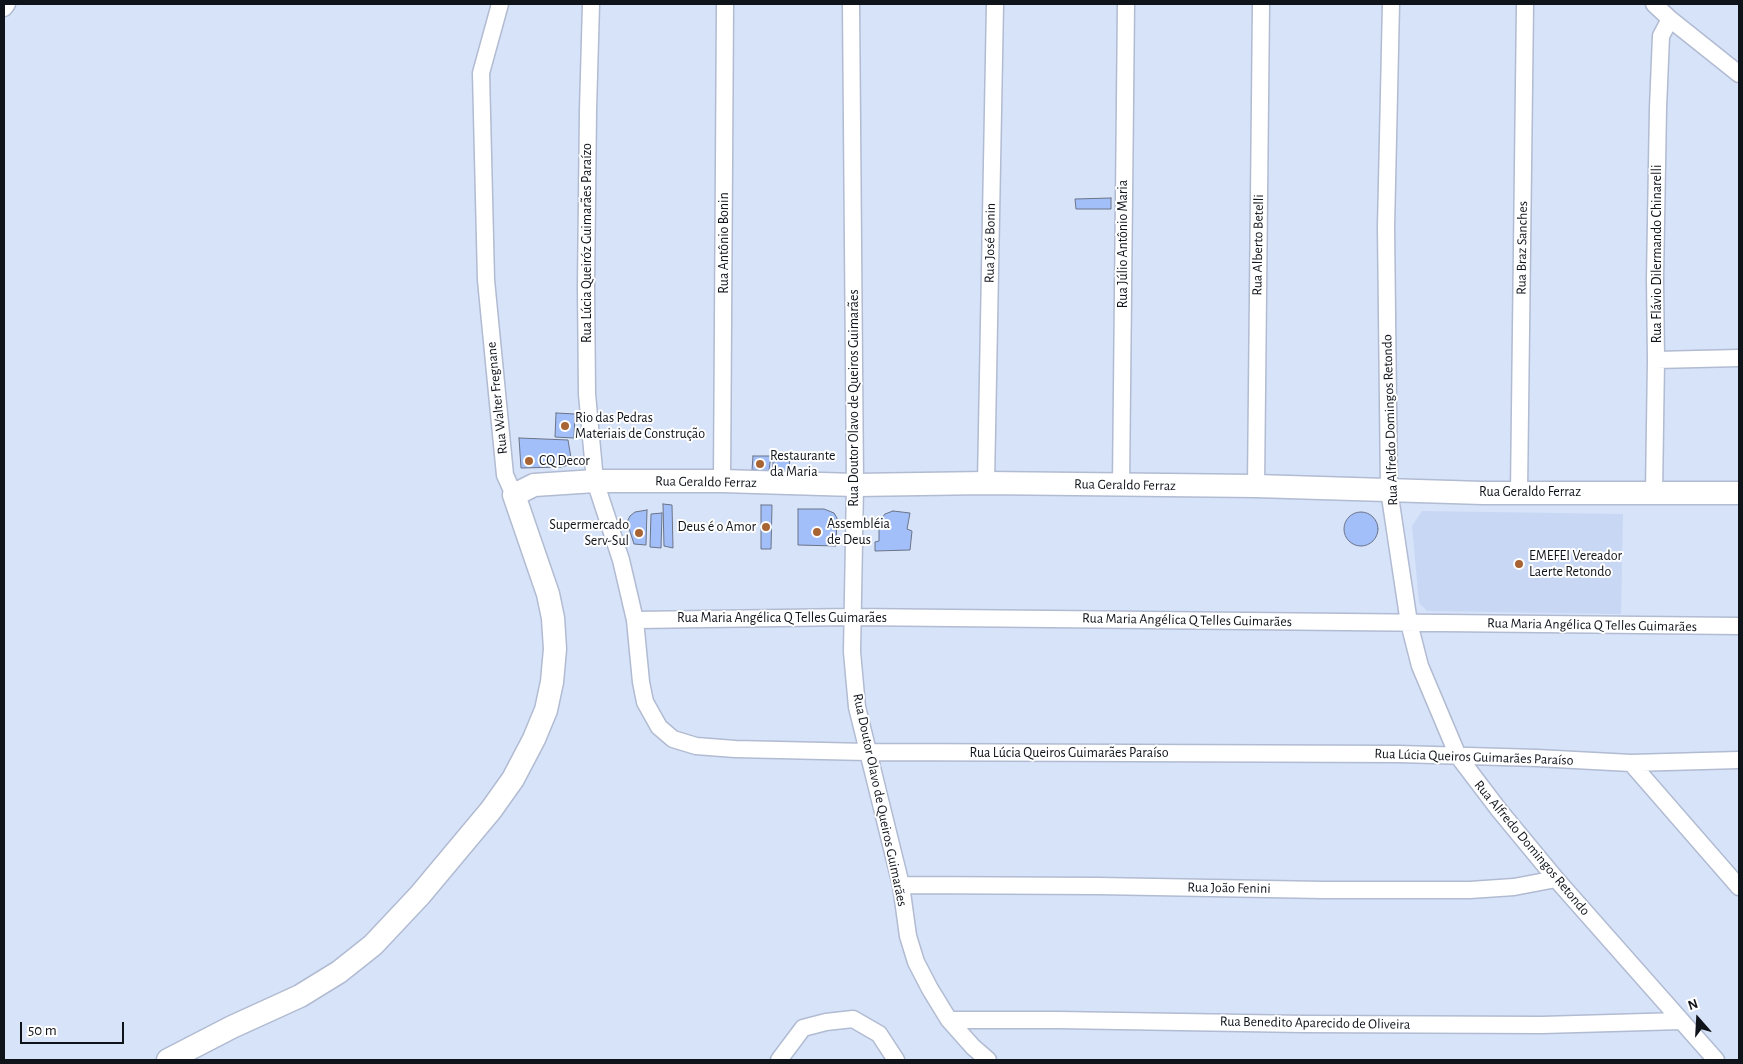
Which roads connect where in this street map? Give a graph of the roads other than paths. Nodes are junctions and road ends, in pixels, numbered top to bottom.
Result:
1 (7, 4) edge
2 (500, 4) edge
3 (591, 4) edge
4 (725, 4) edge
5 (851, 4) edge
6 (995, 4) edge
7 (1126, 4) edge
8 (1261, 4) edge
9 (1391, 4) edge
10 (1526, 4) edge
11 (1654, 4) edge
12 (4, 8) edge
13 (1670, 19) junction
14 (1739, 74) edge
15 (1739, 358) edge
16 (1656, 360) junction
17 (595, 482) junction
18 (722, 482) junction
19 (986, 483) junction
20 (1121, 484) junction
21 (855, 486) junction
22 (1256, 486) junction
23 (1389, 490) junction
24 (1519, 492) junction
25 (1654, 492) junction
26 (1739, 493) edge
27 (514, 495) junction
28 (852, 617) junction
29 (635, 620) junction
30 (1409, 623) junction
31 (1739, 626) edge
32 (867, 752) junction
33 (1458, 756) junction
34 (1739, 760) edge
35 (1631, 763) junction
36 (1556, 879) junction
37 (901, 885) junction
38 (1739, 887) edge
39 (949, 1020) junction
40 (1681, 1021) junction
41 (168, 1060) edge
42 (779, 1060) edge
43 (896, 1060) edge
44 (988, 1060) edge
45 (1716, 1060) edge

1 - 12 street
2 - 27 street, Rua Walter Fregnane
3 - 17 street, Rua Lúcia Queiróz Guimarães Paraízo
4 - 18 street, Rua Antônio Bonin
5 - 21 street, Rua Doutor Olavo de Queiros Guimarães
6 - 19 street, Rua José Bonin
7 - 20 street, Rua Júlio Antônio Maria
8 - 22 street, Rua Alberto Betelli
9 - 23 street, Rua Alfredo Domingos Retondo
10 - 24 street, Rua Braz Sanches
11 - 13 street
13 - 14 street
13 - 16 street, Rua Flávio Dilermando Chinarelli
15 - 16 street
16 - 25 street, Rua Flávio Dilermando Chinarelli
17 - 18 street, Rua Geraldo Ferraz
17 - 27 street, Rua Geraldo Ferraz
17 - 29 street, Rua Lúcia Queiros Guimarães Paraíso
18 - 21 street, Rua Geraldo Ferraz
19 - 20 street, Rua Geraldo Ferraz
19 - 21 street, Rua Geraldo Ferraz
20 - 22 street, Rua Geraldo Ferraz
21 - 28 street, Rua Doutor Olavo de Queiros Guimarães
22 - 23 street, Rua Geraldo Ferraz
23 - 24 street, Rua Geraldo Ferraz
23 - 30 street, Rua Alfredo Domingos Retondo
24 - 25 street, Rua Geraldo Ferraz
25 - 26 street, Rua Geraldo Ferraz
27 - 41 street, Rua Walter Fregnane
28 - 29 street, Rua Maria Angélica Q Telles Guimarães
28 - 30 street, Rua Maria Angélica Q Telles Guimarães
28 - 32 street, Rua Doutor Olavo de Queiros Guimarães
29 - 32 street, Rua Lúcia Queiros Guimarães Paraíso
30 - 31 street, Rua Maria Angélica Q Telles Guimarães
30 - 33 street, Rua Alfredo Domingos Retondo
32 - 33 street, Rua Lúcia Queiros Guimarães Paraíso
32 - 37 street, Rua Doutor Olavo de Queiros Guimarães
33 - 35 street, Rua Lúcia Queiros Guimarães Paraíso
33 - 36 street, Rua Alfredo Domingos Retondo
34 - 35 street, Rua Lúcia Queiros Guimarães Paraíso
35 - 38 street
36 - 37 street, Rua João Fenini
36 - 40 street, Rua Alfredo Domingos Retondo
37 - 39 street, Rua Doutor Olavo de Queiros Guimarães
39 - 40 street, Rua Benedito Aparecido de Oliveira
39 - 44 street, Rua Doutor Olavo de Queiros Guimarães
40 - 45 street, Rua Alfredo Domingos Retondo
42 - 43 street

